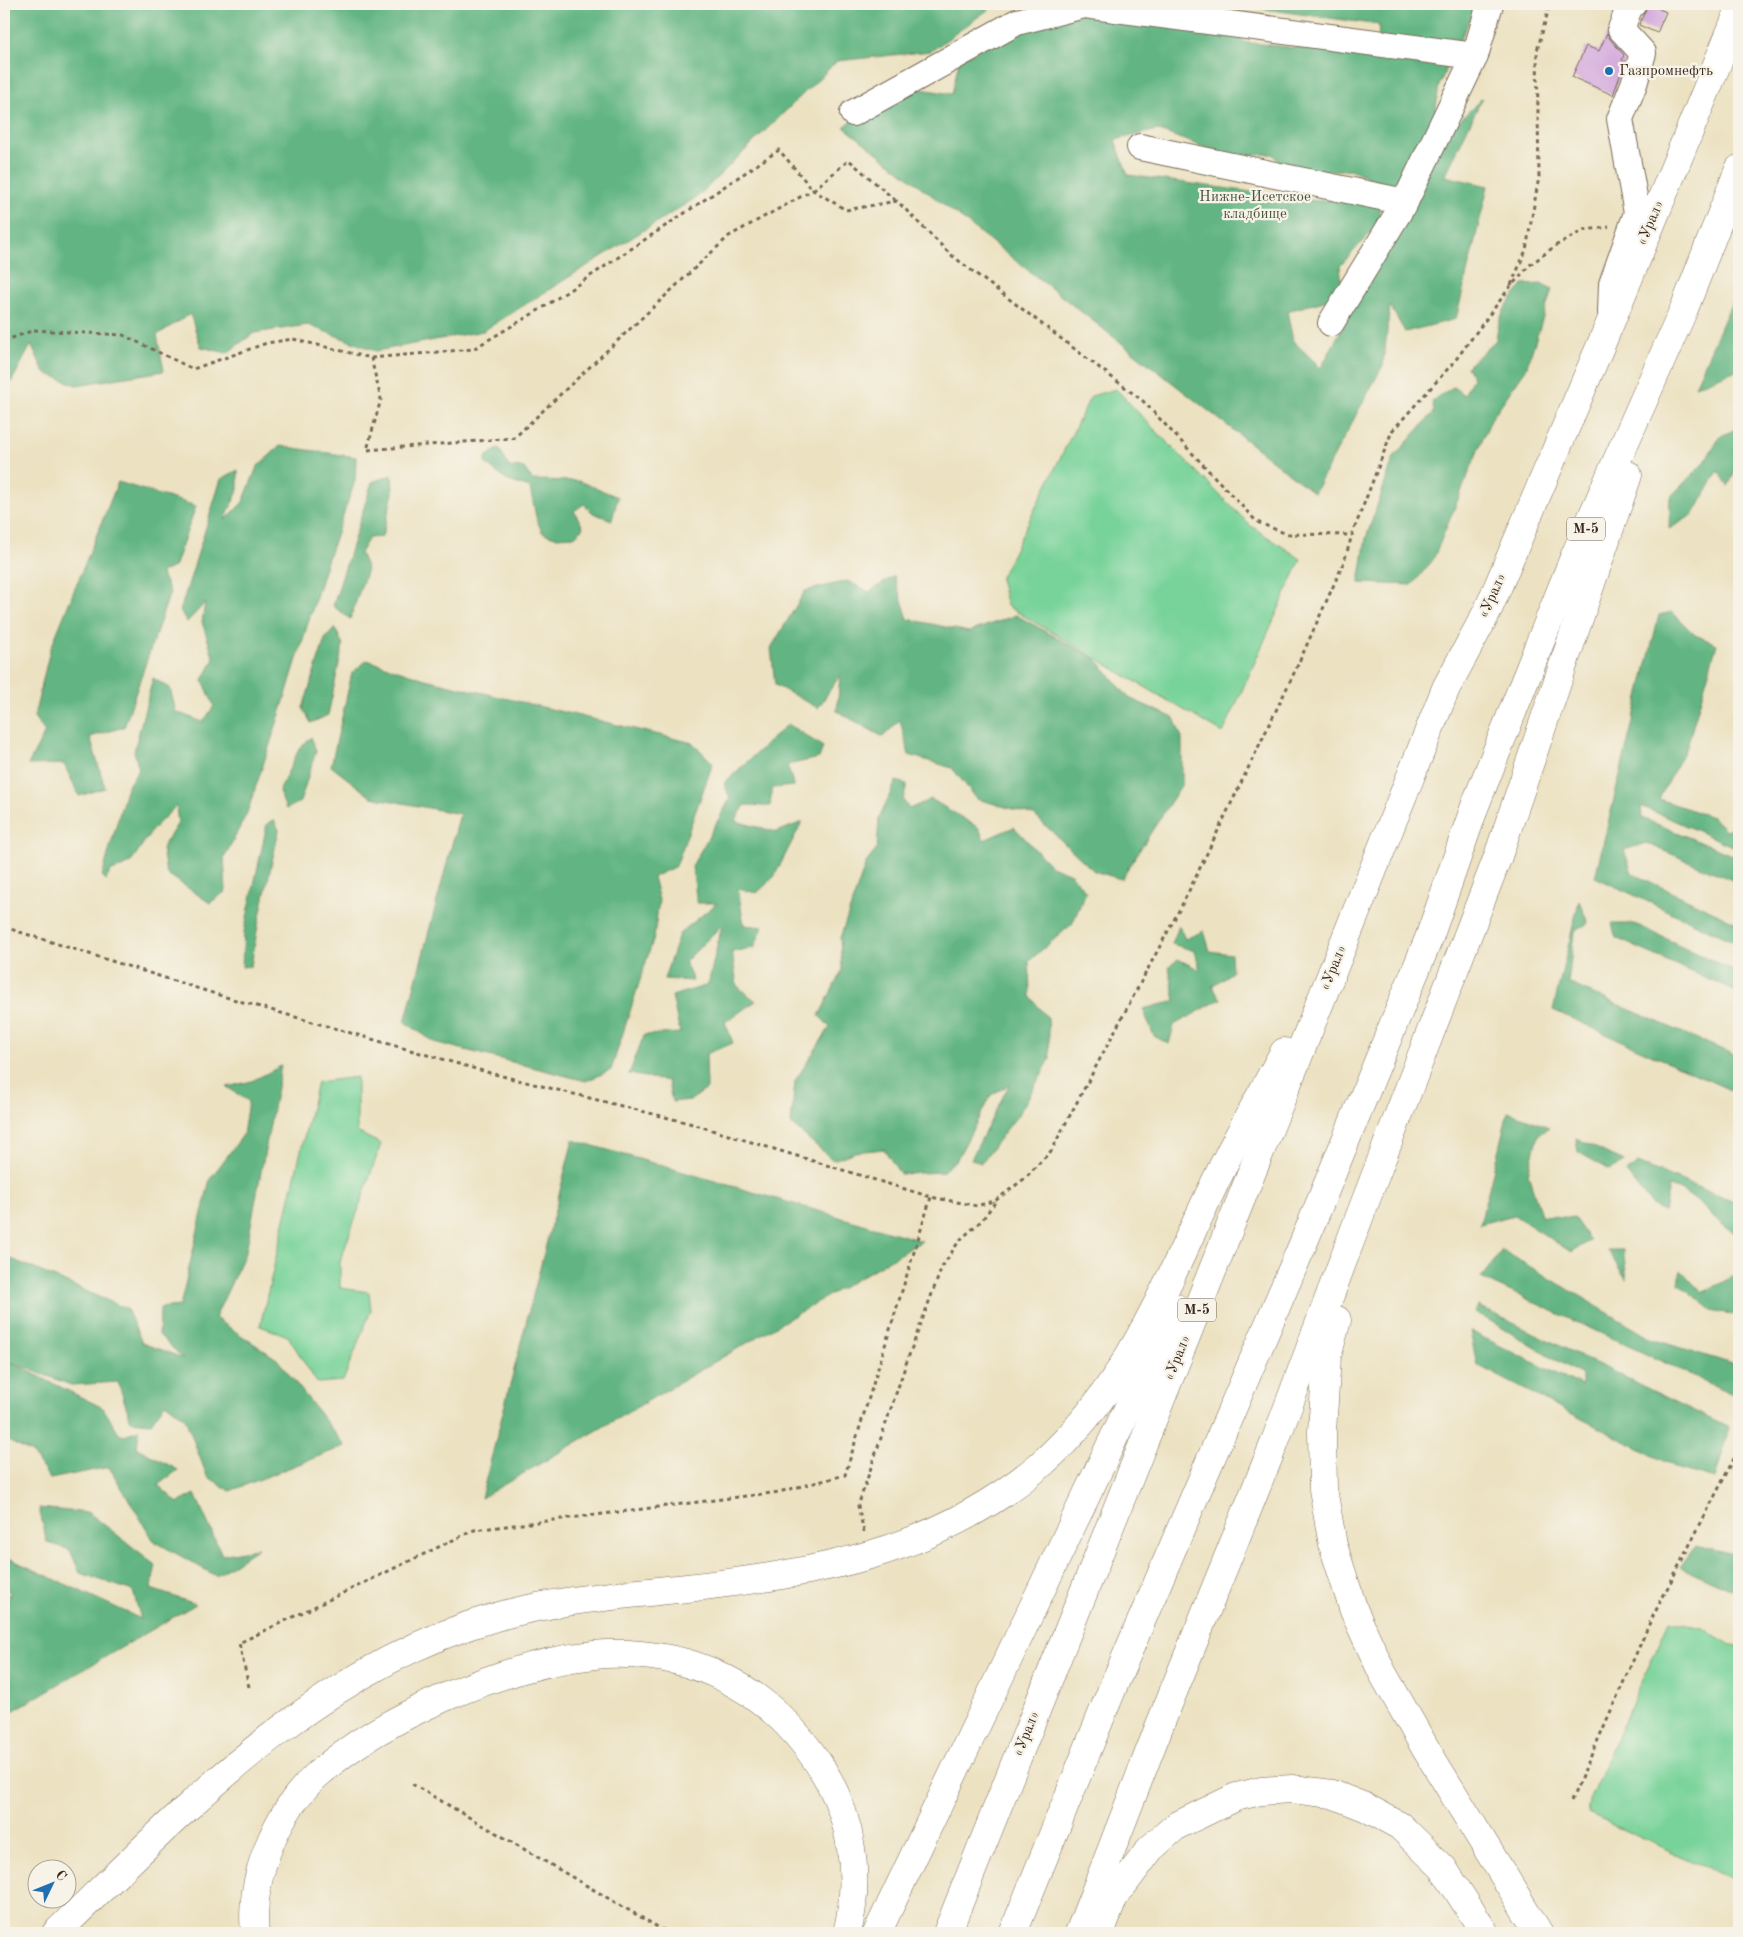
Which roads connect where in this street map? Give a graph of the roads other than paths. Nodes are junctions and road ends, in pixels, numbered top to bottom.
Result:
1 (1490, 4) edge
2 (1633, 4) edge
3 (1739, 11) edge
4 (1475, 56) junction
5 (853, 113) dead end
6 (1140, 147) dead end
7 (1739, 169) edge
8 (1734, 192) edge
9 (1405, 202) junction
10 (1684, 309) junction
11 (1611, 321) junction
12 (1331, 322) dead end
13 (1446, 688) junction
14 (1295, 1031) junction
15 (1358, 1218) junction
16 (56, 1933) edge
17 (255, 1933) edge
18 (847, 1933) edge
19 (877, 1933) edge
20 (947, 1933) edge
21 (1013, 1933) edge
22 (1079, 1933) edge
23 (1100, 1933) edge
24 (1485, 1933) edge
25 (1539, 1933) edge

1 - 4 lane
2 - 11 lane
3 - 11 main road, «Урал» / М-5
4 - 5 lane
4 - 9 lane
6 - 9 lane
7 - 8 main road, М-5
8 - 10 main road, М-5
9 - 12 lane
10 - 15 main road
10 - 21 main road, М-5
11 - 13 main road, «Урал» / М-5
13 - 14 main road
13 - 20 main road, «Урал» / М-5
14 - 16 main road
14 - 19 main road
15 - 22 main road
15 - 25 main road
17 - 18 main road
23 - 24 main road

